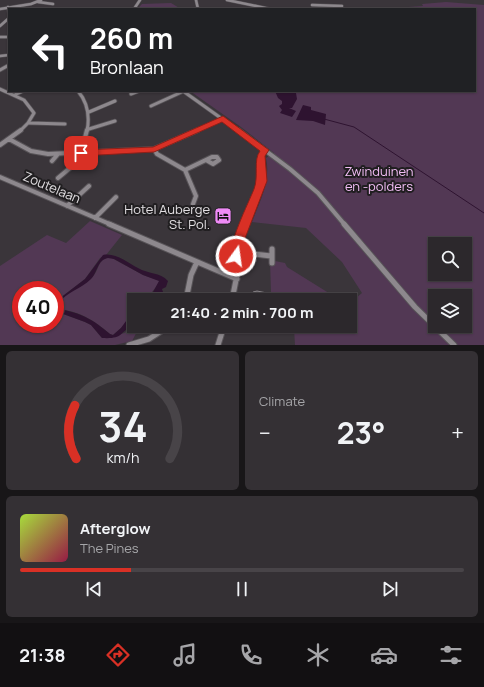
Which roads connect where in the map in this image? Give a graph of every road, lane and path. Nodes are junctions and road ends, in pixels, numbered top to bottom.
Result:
1 (40, 0) edge
2 (228, 0) edge
3 (37, 2) junction
4 (53, 4) dead end
5 (342, 6) dead end
6 (8, 7) joint
7 (265, 8) edge
8 (310, 8) edge
9 (0, 9) edge
10 (8, 18) edge
11 (0, 26) edge
12 (11, 92) edge
13 (21, 92) edge
14 (79, 92) edge
15 (136, 92) edge
16 (182, 92) edge
17 (185, 92) edge
18 (16, 94) junction
19 (131, 94) dead end
20 (115, 101) dead end
21 (151, 106) dead end
22 (88, 112) junction
23 (223, 119) junction
24 (115, 121) dead end
25 (29, 123) junction
26 (65, 124) dead end
27 (89, 129) junction
28 (9, 139) junction
29 (0, 144) edge
30 (154, 149) junction
31 (265, 150) junction
32 (89, 152) junction
33 (81, 153) junction
34 (58, 154) junction
35 (206, 160) dead end
36 (52, 161) dead end
37 (185, 170) junction
38 (0, 177) edge
39 (58, 178) dead end
40 (89, 186) dead end
41 (116, 197) dead end
42 (193, 204) dead end
43 (67, 206) junction
44 (95, 218) junction
45 (272, 249) dead end
46 (236, 252) junction
47 (271, 256) junction
48 (197, 262) junction
49 (272, 263) dead end
50 (237, 279) junction
51 (187, 293) edge
52 (234, 293) edge
53 (160, 333) edge
54 (222, 333) edge
55 (129, 345) edge
56 (218, 345) edge
57 (454, 345) edge

1 - 3 street
2 - 7 street
3 - 4 street
3 - 6 street
5 - 8 street
6 - 9 street
10 - 11 street
12 - 18 street
13 - 18 street
14 - 22 street
15 - 19 street
16 - 21 street
17 - 23 street
18 - 25 street
20 - 22 street
22 - 27 street
23 - 30 street
23 - 31 street
24 - 27 street
25 - 26 street
25 - 28 street
27 - 33 street
28 - 29 street
28 - 34 street
30 - 32 street
30 - 37 street
31 - 46 street
31 - 57 street
32 - 33 street
32 - 39 street
33 - 34 street
34 - 36 street
35 - 37 street
37 - 42 street
38 - 43 street, Zoutelaan
40 - 43 street
41 - 44 street
43 - 44 street, Zoutelaan
44 - 48 street, Zoutelaan
45 - 47 street
46 - 47 street
46 - 50 street
47 - 49 street
48 - 50 street, Zoutelaan
48 - 51 street
50 - 52 street
53 - 55 street
54 - 56 street

